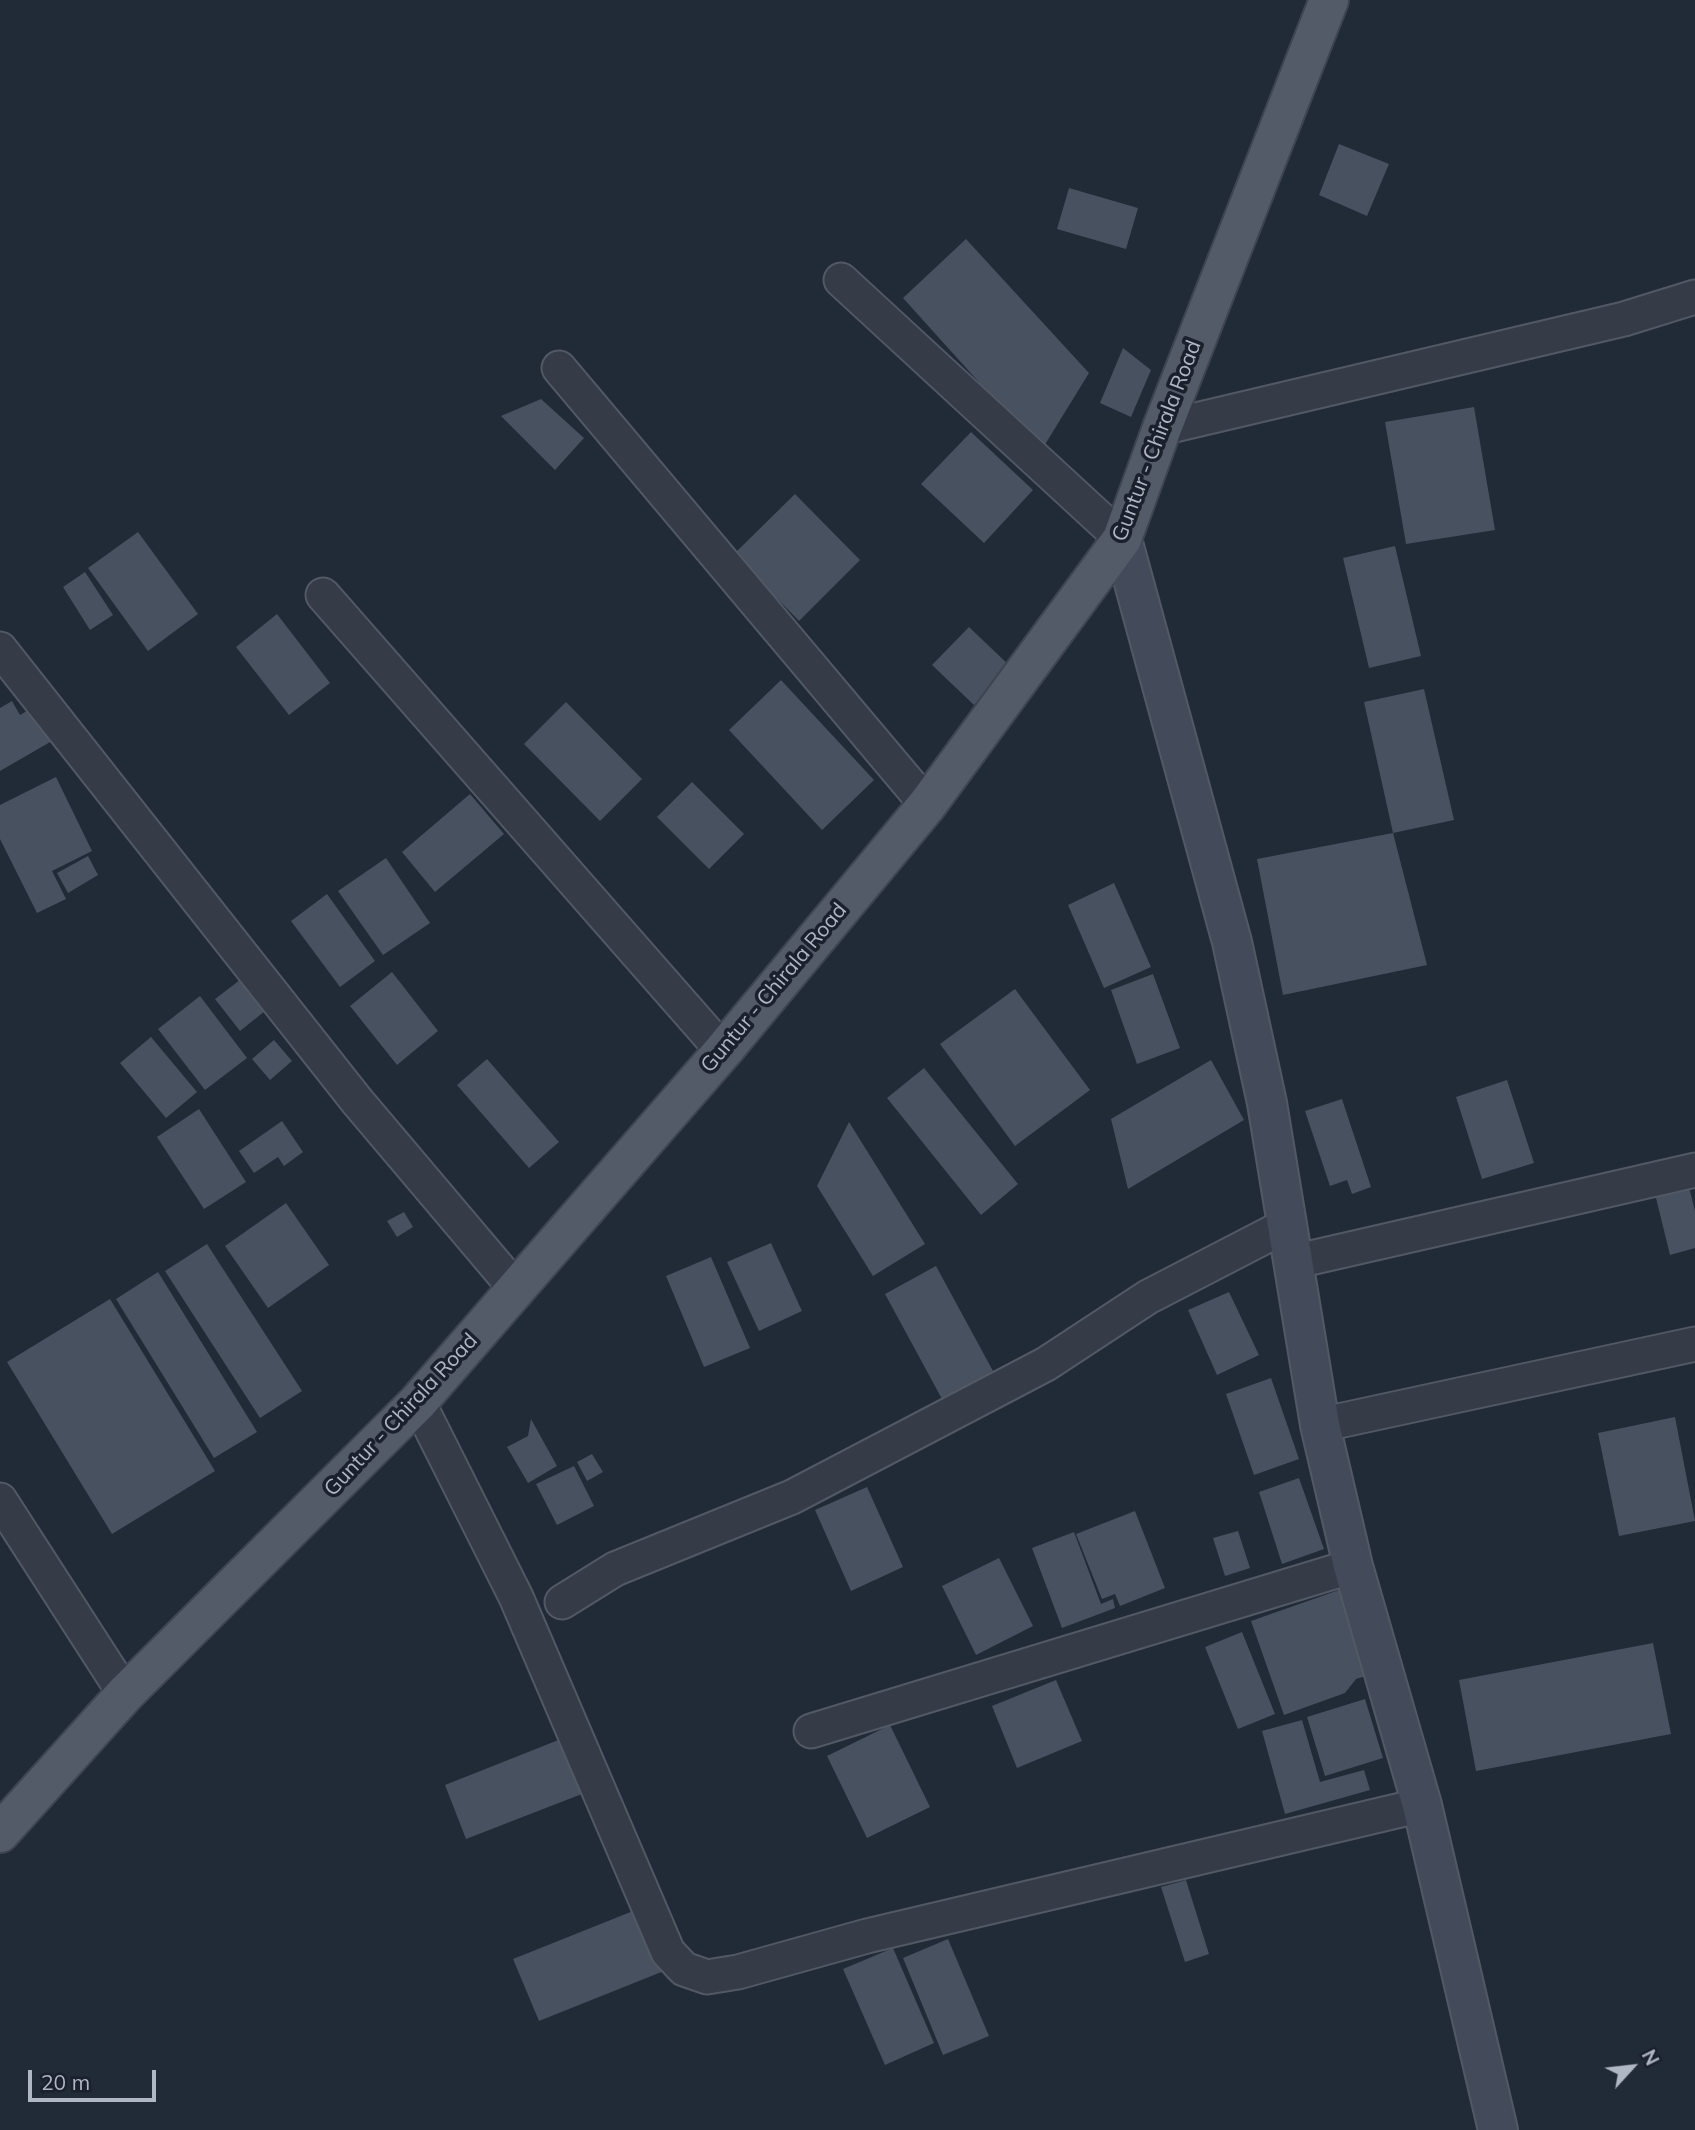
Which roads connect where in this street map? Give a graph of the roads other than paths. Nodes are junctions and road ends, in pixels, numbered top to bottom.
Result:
1 (1329, 0) edge
2 (841, 281) dead end
3 (1695, 297) edge
4 (559, 368) dead end
5 (1162, 428) junction
6 (1122, 539) junction
7 (323, 596) dead end
8 (0, 649) edge
9 (927, 805) junction
10 (723, 1051) junction
11 (1695, 1170) edge
12 (1289, 1224) junction
13 (1293, 1262) junction
14 (516, 1289) junction
15 (1695, 1344) edge
16 (418, 1402) junction
17 (1320, 1425) junction
18 (0, 1500) edge
19 (1353, 1566) junction
20 (562, 1602) dead end
21 (125, 1694) junction
22 (811, 1731) dead end
23 (1422, 1805) junction
24 (0, 1833) edge
25 (1498, 2130) edge

1 - 5 main road, Guntur - Chirala Road
2 - 6 street
3 - 5 street
4 - 9 street
5 - 6 main road, Guntur - Chirala Road
6 - 9 main road, Guntur - Chirala Road
6 - 12 street
7 - 10 street
8 - 14 street
9 - 10 main road, Guntur - Chirala Road
10 - 14 main road, Guntur - Chirala Road
11 - 13 street
12 - 13 street
12 - 20 street
13 - 17 street
14 - 16 main road, Guntur - Chirala Road
15 - 17 street
16 - 21 main road, Guntur - Chirala Road
16 - 23 street
17 - 19 street
18 - 21 street
19 - 22 street
19 - 23 street
21 - 24 main road, Guntur - Chirala Road
23 - 25 street

